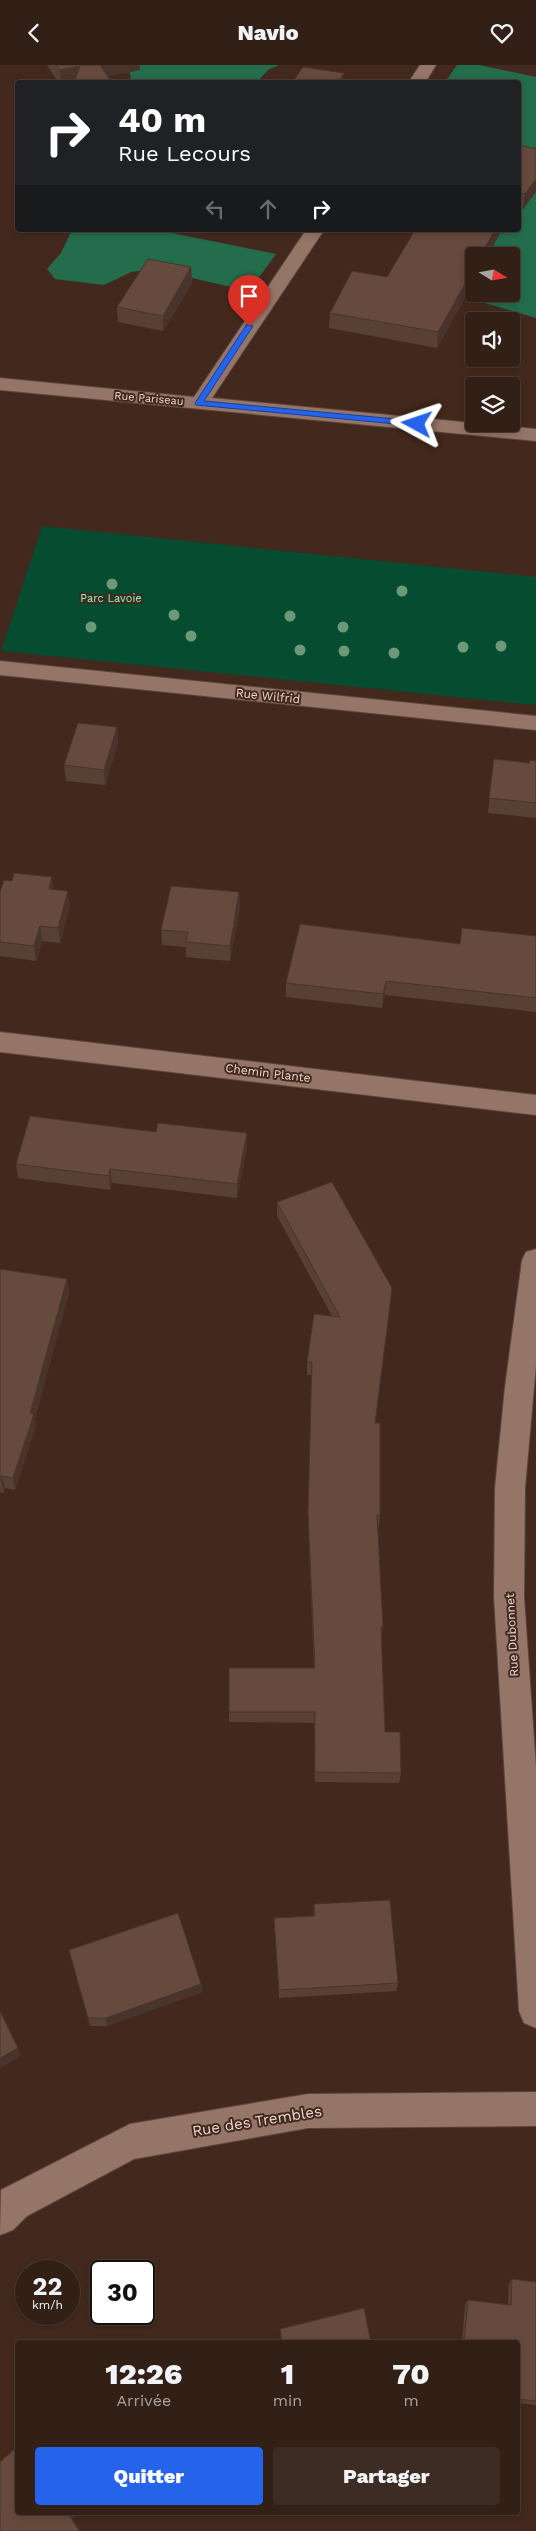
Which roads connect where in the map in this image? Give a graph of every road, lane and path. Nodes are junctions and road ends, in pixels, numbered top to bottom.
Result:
1 (428, 65) edge
2 (418, 80) edge
3 (314, 232) edge
4 (0, 384) edge
5 (199, 403) junction
6 (536, 435) edge
7 (0, 668) edge
8 (536, 723) edge
9 (0, 1042) edge
10 (536, 1105) edge
11 (536, 1260) edge
12 (536, 2011) edge
13 (536, 2109) edge
14 (0, 2217) edge

1 - 2 street
3 - 5 street
4 - 5 street, Rue Pariseau
5 - 6 street, Rue Pariseau
7 - 8 street, Rue Wilfrid
9 - 10 street, Chemin Plante
11 - 12 street, Rue Dubonnet
13 - 14 street, Rue des Trembles

